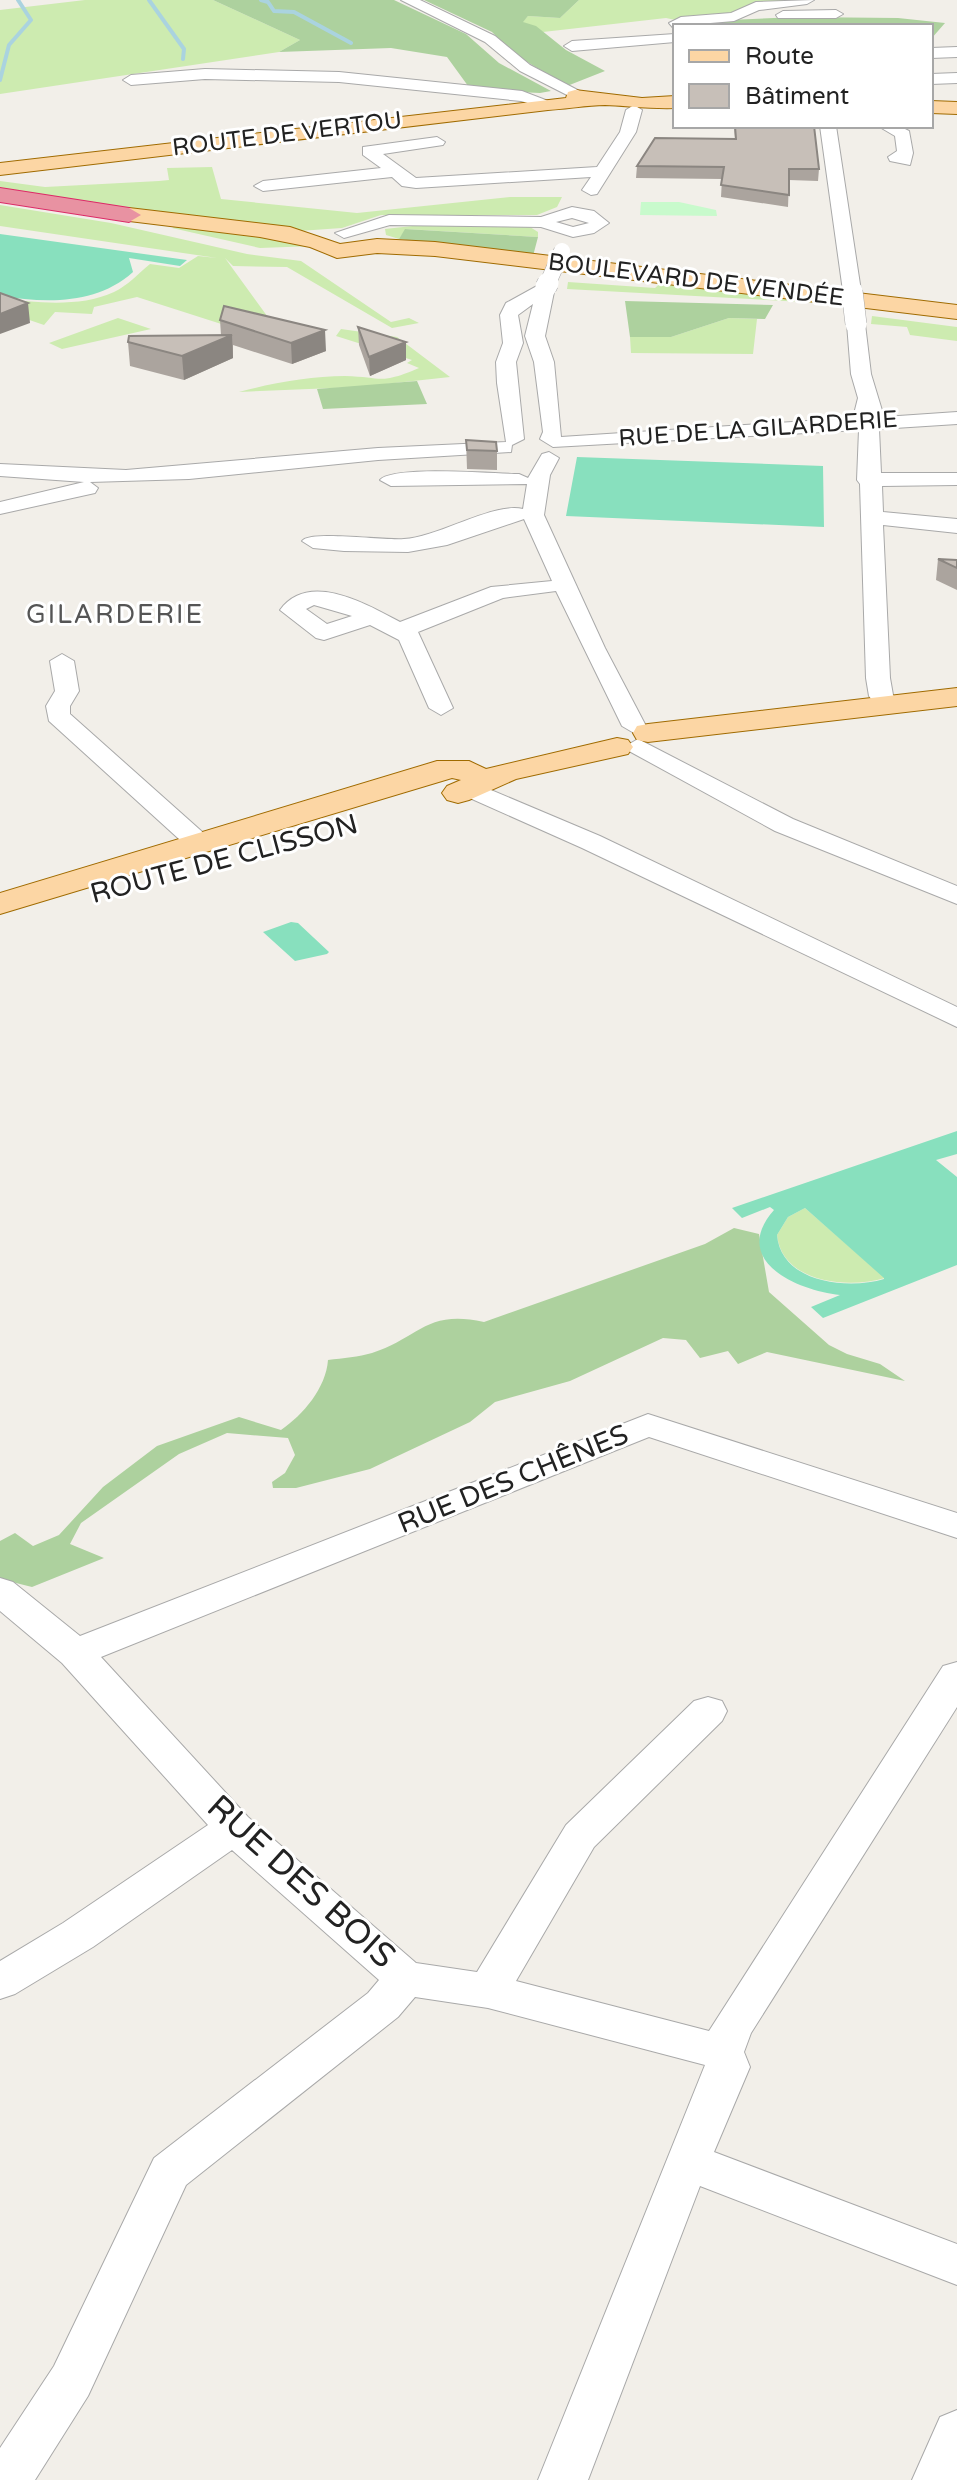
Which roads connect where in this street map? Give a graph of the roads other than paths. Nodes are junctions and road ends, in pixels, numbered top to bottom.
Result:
1 (408, 0) edge
2 (807, 0) edge
3 (836, 14) dead end
4 (734, 17) junction
5 (677, 24) edge
6 (673, 38) edge
7 (572, 46) dead end
8 (957, 52) edge
9 (933, 55) edge
10 (933, 58) edge
11 (943, 79) edge
12 (131, 80) dead end
13 (673, 102) edge
14 (548, 104) junction
15 (609, 105) junction
16 (933, 107) edge
17 (957, 108) edge
18 (828, 128) edge
19 (890, 128) edge
20 (437, 142) dead end
21 (904, 161) dead end
22 (0, 169) edge
23 (395, 172) junction
24 (601, 172) junction
25 (263, 186) dead end
26 (589, 194) junction
27 (0, 197) edge
28 (129, 215) joint
29 (400, 220) junction
30 (569, 222) junction
31 (331, 237) junction
32 (371, 240) junction
33 (544, 289) junction
34 (957, 312) edge
35 (868, 411) junction
36 (957, 418) edge
37 (553, 447) junction
38 (515, 456) junction
39 (0, 470) edge
40 (117, 478) junction
41 (957, 479) edge
42 (391, 480) dead end
43 (868, 480) junction
44 (0, 508) edge
45 (517, 514) junction
46 (872, 517) junction
47 (957, 526) edge
48 (313, 541) dead end
49 (547, 587) junction
50 (371, 617) dead end
51 (399, 631) junction
52 (62, 661) dead end
53 (957, 697) edge
54 (887, 703) junction
55 (441, 708) dead end
56 (624, 736) junction
57 (458, 782) junction
58 (199, 843) junction
59 (957, 896) edge
60 (0, 904) edge
61 (0, 921) edge
62 (957, 1018) edge
63 (957, 1526) edge
64 (0, 1591) edge
65 (75, 1653) junction
66 (957, 1676) edge
67 (708, 1711) dead end
68 (234, 1828) junction
69 (405, 1978) junction
70 (0, 1982) edge
71 (488, 1991) junction
72 (722, 2052) junction
73 (689, 2162) junction
74 (957, 2265) edge
75 (957, 2433) edge
76 (7, 2480) edge
77 (563, 2480) edge
78 (937, 2480) edge

1 - 15 street
2 - 4 street
3 - 4 street
4 - 5 street
6 - 7 street
8 - 9 street
10 - 11 street
12 - 14 street
13 - 15 main road, ROUTE DE VERTOU
14 - 15 main road, ROUTE DE VERTOU
14 - 22 main road, ROUTE DE VERTOU
15 - 24 street
16 - 17 main road
18 - 35 street, bridge
19 - 21 street
20 - 23 street
23 - 24 street
23 - 25 street
24 - 26 street
26 - 30 street
26 - 30 street
27 - 28 highway
28 - 31 main road
29 - 30 street
29 - 31 street
29 - 32 street
30 - 33 street, bridge
31 - 32 main road, BOULEVARD DE VENDÉE
32 - 34 main road, BOULEVARD DE VENDÉE
33 - 37 street
33 - 38 street
35 - 36 street, RUE DE LA GILARDERIE
35 - 37 street, RUE DE LA GILARDERIE
35 - 43 street
37 - 38 street, RUE DE LA GILARDERIE
37 - 56 street
38 - 40 street
38 - 42 street
38 - 45 street
39 - 40 street
40 - 44 street
41 - 43 street
43 - 46 street
45 - 48 street
45 - 49 street
46 - 47 street
46 - 54 street
49 - 51 street
49 - 56 street
50 - 51 street
51 - 55 street
52 - 58 street
53 - 54 main road, ROUTE DE CLISSON
54 - 56 main road, ROUTE DE CLISSON
56 - 57 main road, ROUTE DE CLISSON
56 - 59 street
57 - 58 main road, ROUTE DE CLISSON
57 - 61 main road, ROUTE DE CLISSON
57 - 62 street
58 - 60 main road, ROUTE DE CLISSON
63 - 65 street, RUE DES CHÊNES
64 - 65 street, RUE DES BOIS
65 - 68 street, RUE DES BOIS
66 - 72 street
67 - 71 street
68 - 69 street, RUE DES BOIS
68 - 70 street
69 - 71 street, RUE DES BOIS
69 - 76 street
71 - 72 street, RUE DES BOIS
72 - 73 street
73 - 74 street
73 - 77 street
75 - 78 street

